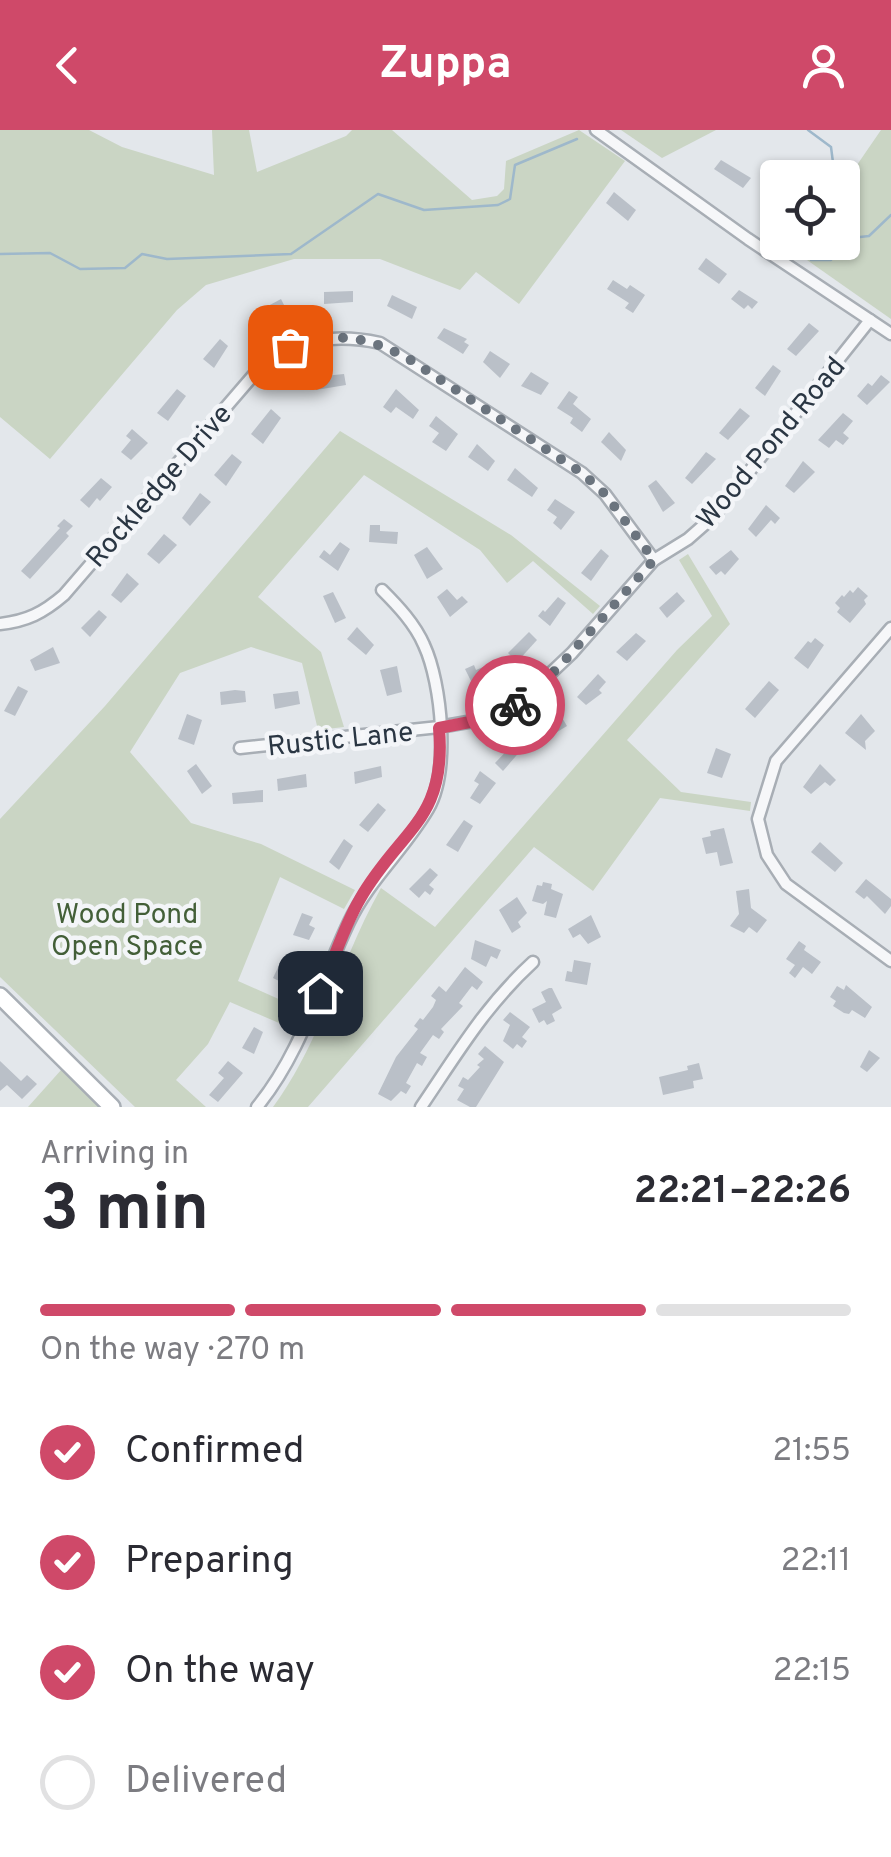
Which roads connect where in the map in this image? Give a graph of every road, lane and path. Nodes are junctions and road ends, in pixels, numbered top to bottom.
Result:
1 (596, 130) edge
2 (870, 320) junction
3 (891, 334) edge
4 (654, 560) junction
5 (382, 590) dead end
6 (0, 624) edge
7 (891, 628) edge
8 (439, 728) junction
9 (240, 748) dead end
10 (891, 961) edge
11 (533, 962) dead end
12 (0, 996) edge
13 (112, 1107) edge
14 (257, 1107) edge
15 (421, 1107) edge

1 - 2 street
2 - 3 street
2 - 4 street, Wood Pond Road
4 - 6 street, Rockledge Drive
4 - 8 street, Wood Pond Road
5 - 8 street
7 - 10 street
8 - 9 street, Rustic Lane
8 - 14 street
11 - 15 street
12 - 13 street

